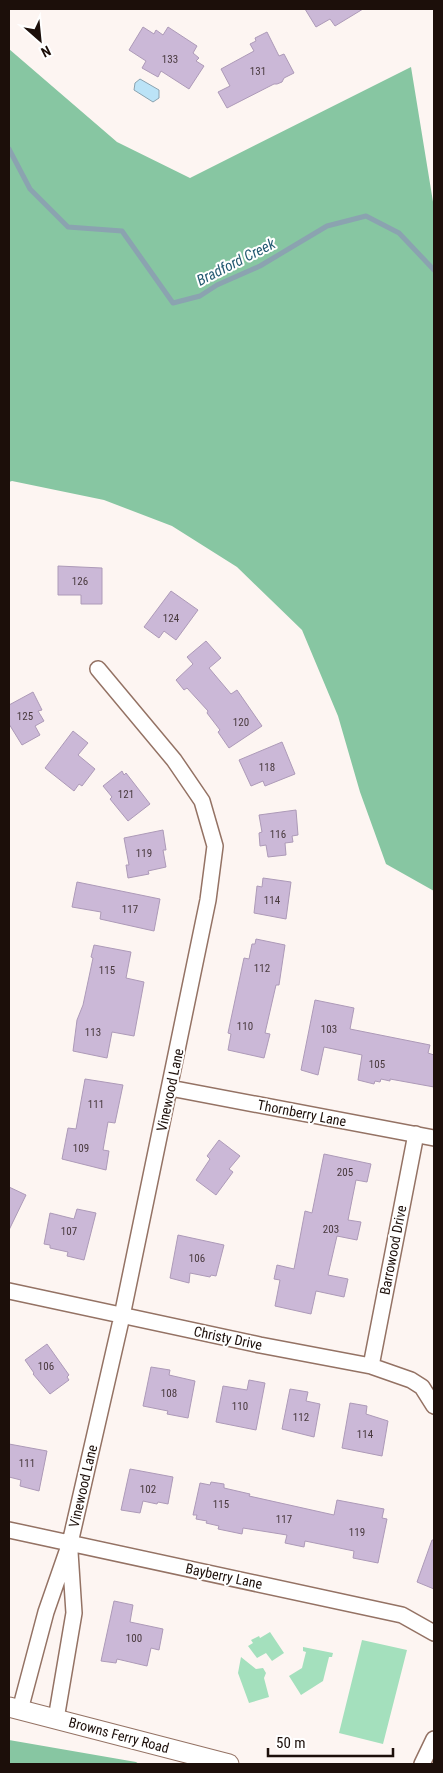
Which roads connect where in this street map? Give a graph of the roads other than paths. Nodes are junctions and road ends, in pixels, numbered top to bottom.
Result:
1 (98, 669) dead end
2 (170, 1088) junction
3 (416, 1134) junction
4 (434, 1138) edge
5 (9, 1290) edge
6 (122, 1316) junction
7 (371, 1366) junction
8 (434, 1406) edge
9 (9, 1530) edge
10 (70, 1543) junction
11 (434, 1634) edge
12 (14, 1708) edge
13 (56, 1719) junction
14 (434, 1739) edge
15 (229, 1764) edge
16 (422, 1764) edge

1 - 2 street, Vinewood Lane
2 - 3 street, Thornberry Lane
2 - 6 street, Vinewood Lane
3 - 4 street, Thornberry Lane
3 - 7 street, Barrowood Drive
5 - 6 street, Christy Drive
6 - 7 street, Christy Drive
6 - 10 street, Vinewood Lane
7 - 8 street, Christy Drive
9 - 10 street, Bayberry Lane
10 - 11 street, Bayberry Lane
10 - 12 street, Vinewood Lane
10 - 13 street, Vinewood Lane
12 - 13 street, Browns Ferry Road
13 - 15 street, Browns Ferry Road
14 - 16 street

